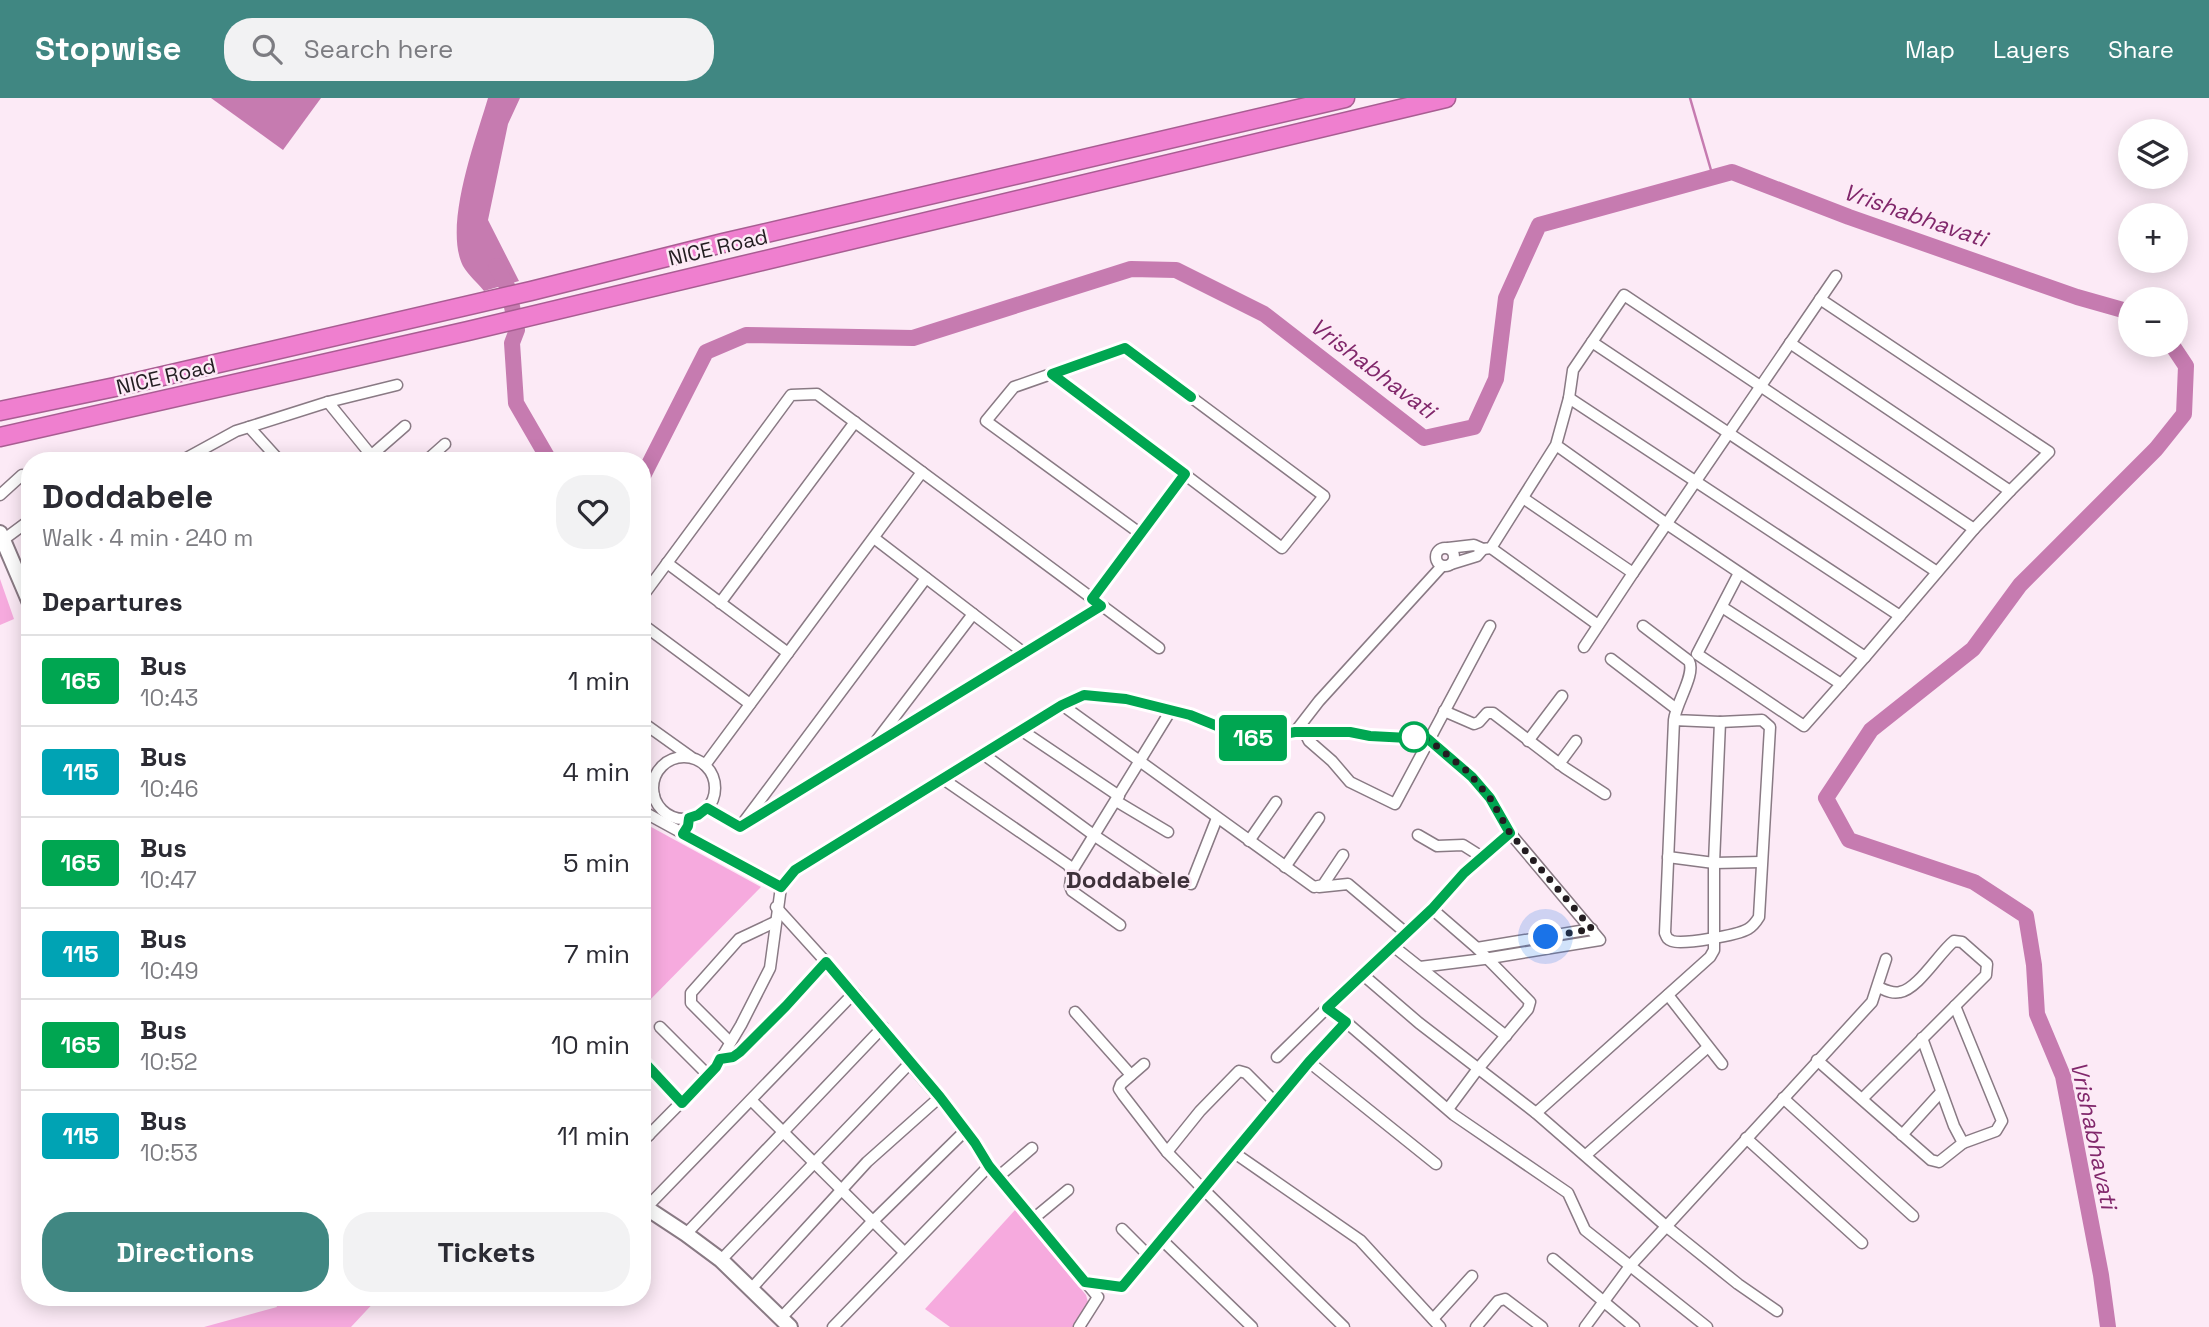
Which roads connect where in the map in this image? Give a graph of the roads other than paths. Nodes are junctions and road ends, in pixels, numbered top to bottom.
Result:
1 (1345, 98) edge
2 (1446, 98) edge
3 (1836, 275) dead end
4 (1820, 299) junction
5 (1592, 342) junction
6 (1790, 343) junction
7 (1052, 374) junction
8 (397, 385) dead end
9 (1760, 387) junction
10 (1569, 398) junction
11 (328, 402) junction
12 (0, 411) edge
13 (855, 422) junction
14 (405, 426) dead end
15 (249, 427) junction
16 (1728, 432) junction
17 (0, 437) edge
18 (445, 444) dead end
19 (1556, 445) junction
20 (198, 452) edge
21 (272, 452) edge
22 (366, 452) edge
23 (378, 452) edge
24 (436, 452) edge
25 (922, 472) junction
26 (1185, 474) junction
27 (21, 476) edge
28 (1697, 481) junction
29 (2010, 491) junction
30 (0, 495) edge
31 (1523, 498) junction
32 (1667, 524) junction
33 (21, 525) edge
34 (1974, 529) junction
35 (1141, 534) junction
36 (2, 537) edge
37 (874, 538) junction
38 (1448, 548) junction
39 (1487, 549) junction
40 (667, 563) junction
41 (1447, 565) junction
42 (21, 568) edge
43 (1937, 572) junction
44 (1633, 573) junction
45 (1739, 573) junction
46 (926, 578) junction
47 (651, 585) edge
48 (720, 603) junction
49 (1097, 603) junction
50 (1722, 607) junction
51 (973, 614) junction
52 (1900, 616) junction
53 (1598, 625) junction
54 (1490, 626) dead end
55 (1643, 626) dead end
56 (651, 631) edge
57 (1584, 647) dead end
58 (1159, 648) dead end
59 (788, 653) junction
60 (1024, 653) junction
61 (1865, 657) junction
62 (1611, 659) dead end
63 (1841, 684) junction
64 (1562, 696) dead end
65 (750, 704) junction
66 (1062, 705) junction
67 (1675, 708) junction
68 (1171, 710) junction
69 (1444, 711) junction
70 (1674, 720) junction
71 (1720, 722) junction
72 (651, 728) edge
73 (1021, 730) junction
74 (1300, 732) junction
75 (1428, 739) junction
76 (1528, 741) junction
77 (1576, 741) dead end
78 (872, 746) junction
79 (983, 754) junction
80 (691, 757) junction
81 (1140, 763) junction
82 (1559, 764) junction
83 (705, 765) junction
84 (943, 779) junction
85 (1605, 793) dead end
86 (654, 795) junction
87 (651, 797) edge
88 (1117, 799) junction
89 (1276, 802) dead end
90 (707, 808) junction
91 (651, 816) edge
92 (689, 818) junction
93 (1217, 818) junction
94 (1320, 818) dead end
95 (740, 827) junction
96 (1168, 832) dead end
97 (1510, 833) junction
98 (683, 834) junction
99 (1418, 835) dead end
100 (1095, 836) junction
101 (1249, 841) junction
102 (1343, 855) dead end
103 (1482, 857) junction
104 (1668, 857) junction
105 (1761, 862) junction
106 (1713, 863) junction
107 (1285, 867) junction
108 (1072, 871) junction
109 (1166, 883) dead end
110 (1191, 884) dead end
111 (781, 887) junction
112 (1318, 887) junction
113 (776, 908) junction
114 (1432, 909) junction
115 (775, 922) junction
116 (1120, 925) dead end
117 (1592, 929) junction
118 (1406, 933) junction
119 (1713, 938) junction
120 (1393, 946) junction
121 (1477, 948) junction
122 (1488, 959) junction
123 (1886, 959) dead end
124 (826, 962) junction
125 (1420, 967) junction
126 (1363, 974) junction
127 (1878, 987) junction
128 (854, 993) junction
129 (1668, 995) junction
130 (1955, 1006) junction
131 (1327, 1008) junction
132 (1075, 1012) dead end
133 (1346, 1022) junction
134 (660, 1027) dead end
135 (883, 1027) junction
136 (1506, 1035) junction
137 (1922, 1038) junction
138 (730, 1042) junction
139 (1708, 1047) junction
140 (1277, 1057) dead end
141 (720, 1059) junction
142 (1817, 1060) junction
143 (1309, 1062) junction
144 (910, 1063) junction
145 (1144, 1064) dead end
146 (1723, 1064) dead end
147 (651, 1070) edge
148 (1477, 1070) junction
149 (708, 1075) junction
150 (1131, 1075) junction
151 (1941, 1092) junction
152 (940, 1097) junction
153 (1783, 1098) junction
154 (1862, 1099) junction
155 (751, 1100) junction
156 (1275, 1102) junction
157 (682, 1103) junction
158 (1448, 1109) junction
159 (1536, 1113) junction
160 (651, 1130) edge
161 (966, 1130) junction
162 (783, 1132) junction
163 (1902, 1135) junction
164 (1746, 1138) junction
165 (1963, 1143) junction
166 (1032, 1148) dead end
167 (1167, 1152) junction
168 (1234, 1152) junction
169 (1586, 1155) junction
170 (814, 1162) junction
171 (1436, 1164) dead end
172 (989, 1166) junction
173 (998, 1177) junction
174 (1203, 1189) junction
175 (842, 1190) junction
176 (1068, 1191) dead end
177 (651, 1200) edge
178 (651, 1210) edge
179 (1913, 1216) dead end
180 (1033, 1219) junction
181 (873, 1221) junction
182 (1667, 1227) junction
183 (1122, 1229) dead end
184 (686, 1234) junction
185 (1161, 1239) junction
186 (1862, 1242) dead end
187 (904, 1252) junction
188 (1148, 1255) junction
189 (1553, 1259) dead end
190 (721, 1260) junction
191 (1630, 1266) junction
192 (1472, 1276) dead end
193 (1085, 1282) junction
194 (751, 1289) junction
195 (1604, 1301) junction
196 (1777, 1311) dead end
197 (786, 1323) edge
198 (1437, 1323) edge
199 (832, 1327) edge
200 (1079, 1327) edge
201 (1252, 1327) edge
202 (1345, 1327) edge
203 (1476, 1327) edge
204 (1542, 1327) edge
205 (1585, 1327) edge
206 (1634, 1327) edge
207 (1707, 1327) edge

1 - 12 highway, NICE Road
2 - 17 highway, NICE Road
3 - 4 street
4 - 6 street
4 - 29 street
5 - 9 street
5 - 10 street
5 - 16 street
6 - 9 street
6 - 29 street
7 - 26 street
7 - 26 street
7 - 35 street
8 - 11 street
9 - 16 street
9 - 34 street
10 - 19 street
10 - 28 street
11 - 15 street
11 - 22 street
13 - 25 street
13 - 40 street
13 - 48 street
14 - 23 street
15 - 20 street
15 - 21 street
16 - 28 street
16 - 43 street
18 - 24 street
19 - 31 street
19 - 32 street
25 - 37 street
25 - 49 street
26 - 35 street
27 - 30 street
28 - 32 street
28 - 52 street
29 - 34 street
31 - 39 street
31 - 44 street
32 - 44 street
32 - 45 street
33 - 36 street
34 - 43 street
35 - 49 street
36 - 42 street
37 - 46 street
37 - 59 street
38 - 39 street
38 - 41 street
38 - 41 street
39 - 41 street
39 - 53 street
40 - 47 street
40 - 48 street
41 - 74 street
43 - 52 street
44 - 53 street
45 - 50 street
45 - 61 street
46 - 51 street
46 - 95 street
48 - 59 street
49 - 58 street
49 - 60 street
50 - 63 street
50 - 63 street
51 - 60 street
51 - 78 street
52 - 61 street
53 - 57 street
54 - 69 street
55 - 67 street
56 - 65 street
59 - 65 street
60 - 78 street
61 - 63 street
62 - 67 street
64 - 76 street
65 - 83 street
66 - 68 street
66 - 73 street
66 - 81 street
67 - 70 street
68 - 74 street
68 - 81 street
69 - 75 street
69 - 76 street
70 - 71 street
70 - 104 street
71 - 105 street
71 - 106 street
72 - 80 street
73 - 79 street
73 - 88 street
74 - 75 street
74 - 75 street
75 - 97 street
76 - 82 street
77 - 82 street
78 - 95 street
79 - 84 street
79 - 100 street
80 - 83 street
80 - 86 street
81 - 88 street
81 - 93 street
82 - 85 street
83 - 90 street
84 - 108 street
84 - 111 street
86 - 87 street
86 - 92 street
88 - 96 street
88 - 100 street
89 - 101 street
90 - 92 street
90 - 95 street
91 - 98 street
92 - 98 street
93 - 101 street
93 - 110 street
94 - 107 street
97 - 103 street
97 - 117 street
98 - 111 street
99 - 103 street
100 - 108 street
100 - 109 street
101 - 107 street
102 - 112 street
103 - 114 street
104 - 106 street
104 - 119 street
105 - 106 street
105 - 119 street
106 - 119 street
107 - 112 street
108 - 116 street
111 - 113 street
112 - 118 street
113 - 115 street
113 - 124 street
114 - 118 street
114 - 121 street
115 - 138 street
115 - 138 street
117 - 121 street
117 - 122 street
118 - 120 street
119 - 129 street
120 - 125 street
120 - 126 street
121 - 122 street
122 - 125 street
122 - 136 street
123 - 127 street
124 - 128 street
124 - 141 street
125 - 136 street
126 - 131 street
126 - 148 street
127 - 130 street
127 - 142 street
128 - 135 street
128 - 155 street
129 - 139 street
129 - 159 street
130 - 137 street
130 - 165 street
131 - 133 street
131 - 140 street
132 - 150 street
133 - 143 street
133 - 158 street
134 - 149 street
135 - 144 street
135 - 162 street
136 - 148 street
137 - 151 street
137 - 154 street
138 - 141 street
139 - 146 street
139 - 169 street
141 - 149 street
142 - 153 street
142 - 154 street
143 - 156 street
143 - 171 street
144 - 152 street
144 - 170 street
145 - 150 street
147 - 157 street
148 - 158 street
148 - 159 street
149 - 157 street
150 - 167 street
151 - 163 street
151 - 165 street
152 - 161 street
152 - 175 street
153 - 164 street
153 - 179 street
154 - 163 street
155 - 162 street
155 - 177 street
156 - 167 street
156 - 168 street
157 - 160 street
158 - 191 street
159 - 169 street
161 - 172 street
161 - 181 street
162 - 170 street
162 - 184 street
163 - 165 street
164 - 182 street
164 - 186 street
166 - 173 street
167 - 174 street
168 - 174 street
168 - 198 street
169 - 182 street
170 - 175 street
170 - 190 street
172 - 173 street
172 - 187 street
173 - 180 street
174 - 185 street
174 - 202 street
175 - 181 street
175 - 194 street
176 - 180 street
178 - 184 street
180 - 193 street
181 - 187 street
181 - 197 street
182 - 191 street
182 - 196 street
183 - 188 street
184 - 190 street
185 - 188 street
185 - 201 street
187 - 199 street
188 - 193 street
189 - 195 street
190 - 194 street
191 - 195 street
191 - 207 street
192 - 198 street
193 - 200 street
194 - 197 street
195 - 205 street
195 - 206 street
203 - 204 street

